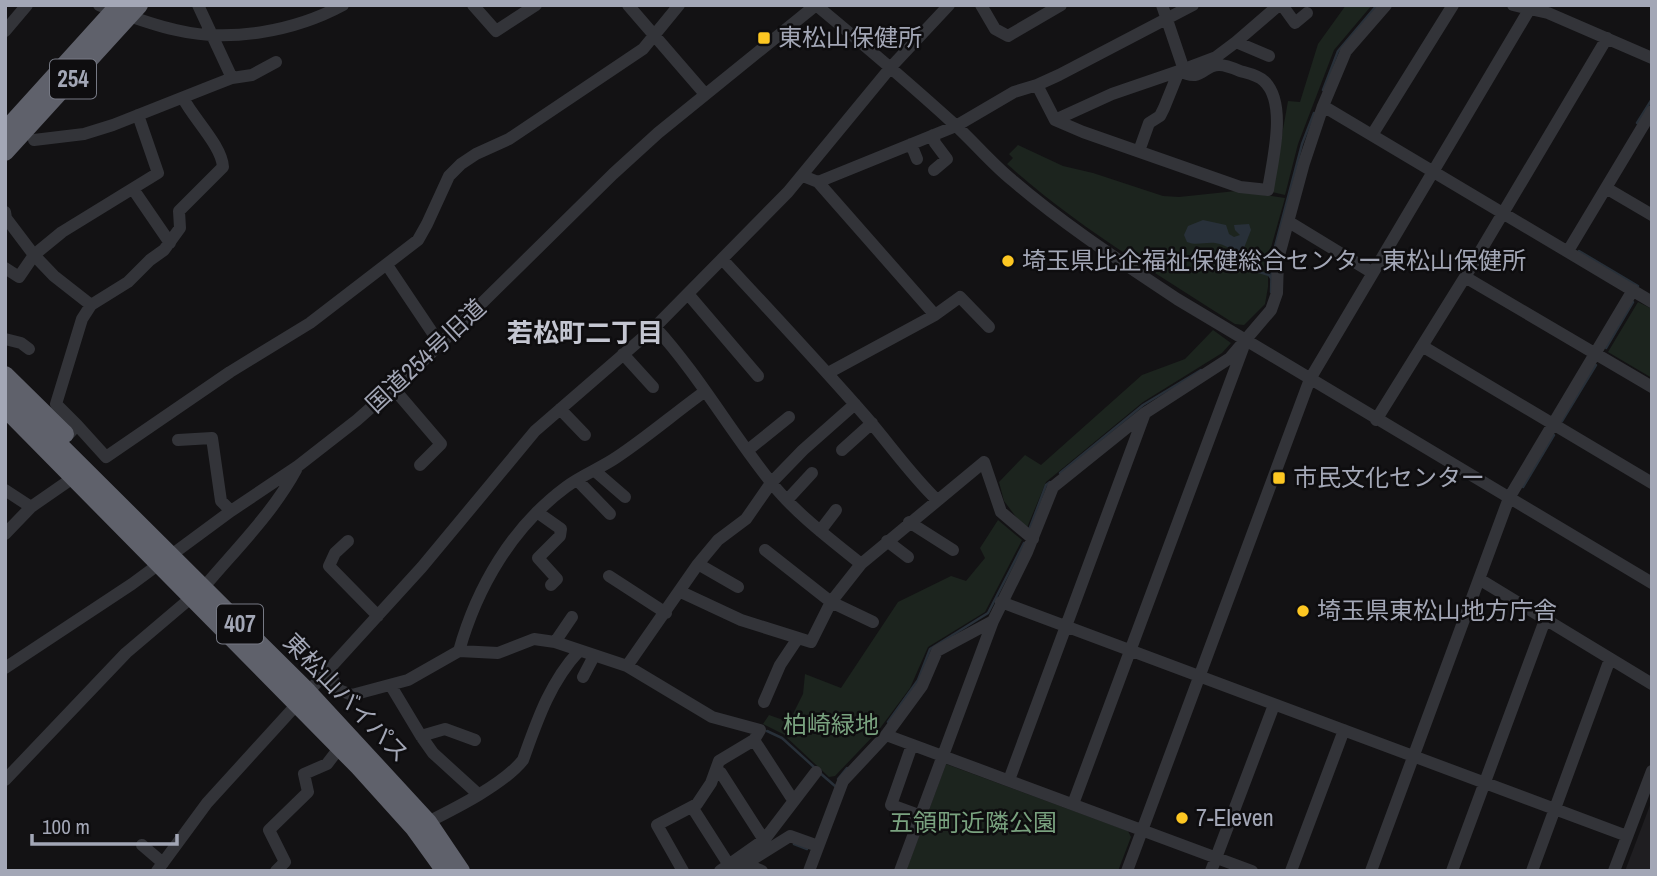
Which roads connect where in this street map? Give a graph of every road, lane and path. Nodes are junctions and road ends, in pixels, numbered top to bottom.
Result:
1 (27, 5) edge
2 (198, 5) edge
3 (343, 5) edge
4 (473, 5) edge
5 (536, 5) edge
6 (628, 5) edge
7 (679, 5) edge
8 (816, 5) edge
9 (949, 5) edge
10 (981, 5) edge
11 (1061, 5) edge
12 (1161, 5) edge
13 (1193, 5) edge
14 (1281, 5) edge
15 (1386, 5) edge
16 (1453, 5) edge
17 (1513, 5) edge
18 (1531, 7) edge
19 (120, 8) edge
20 (1307, 13) dead end
21 (1166, 19) junction
22 (5, 31) edge
23 (211, 34) junction
24 (654, 35) junction
25 (1607, 38) junction
26 (1236, 42) junction
27 (1269, 56) dead end
28 (1652, 58) edge
29 (276, 62) dead end
30 (891, 67) junction
31 (1182, 71) junction
32 (232, 78) junction
33 (1037, 85) junction
34 (705, 94) junction
35 (183, 98) junction
36 (1324, 106) junction
37 (1652, 111) edge
38 (138, 115) junction
39 (1055, 120) junction
40 (956, 126) junction
41 (1648, 126) edge
42 (5, 131) edge
43 (933, 135) junction
44 (1372, 135) junction
45 (34, 140) dead end
46 (911, 144) junction
47 (1139, 151) junction
48 (5, 152) edge
49 (917, 159) dead end
50 (934, 170) dead end
51 (1434, 172) junction
52 (803, 176) junction
53 (818, 182) junction
54 (1606, 188) junction
55 (133, 189) junction
56 (1503, 212) junction
57 (1652, 215) edge
58 (6, 217) edge
59 (1289, 222) junction
60 (170, 243) junction
61 (1568, 251) junction
62 (34, 255) junction
63 (722, 259) junction
64 (387, 265) junction
65 (5, 268) edge
66 (1373, 274) junction
67 (1465, 276) junction
68 (1633, 290) junction
69 (688, 294) junction
70 (1652, 302) edge
71 (91, 304) junction
72 (935, 315) junction
73 (655, 327) junction
74 (989, 327) dead end
75 (5, 339) edge
76 (1246, 341) junction
77 (440, 344) junction
78 (1422, 346) junction
79 (29, 349) dead end
80 (1596, 353) junction
81 (623, 354) junction
82 (828, 373) junction
83 (5, 374) edge
84 (758, 376) dead end
85 (1310, 379) junction
86 (653, 387) dead end
87 (1652, 387) edge
88 (394, 389) junction
89 (5, 391) edge
90 (704, 392) junction
91 (855, 404) junction
92 (5, 408) edge
93 (561, 409) junction
94 (1145, 413) junction
95 (789, 417) dead end
96 (1376, 420) junction
97 (5, 424) edge
98 (872, 424) junction
99 (1552, 424) junction
100 (72, 430) junction
101 (585, 435) dead end
102 (178, 440) dead end
103 (748, 450) junction
104 (842, 450) dead end
105 (420, 465) dead end
106 (298, 466) junction
107 (595, 471) junction
108 (812, 473) dead end
109 (577, 481) junction
110 (67, 482) junction
111 (771, 483) junction
112 (1652, 484) edge
113 (5, 490) edge
114 (625, 498) dead end
115 (1509, 498) junction
116 (788, 499) junction
117 (937, 500) junction
118 (31, 507) junction
119 (836, 510) dead end
120 (231, 511) junction
121 (537, 512) junction
122 (117, 513) junction
123 (610, 514) dead end
124 (909, 522) junction
125 (820, 531) junction
126 (5, 534) edge
127 (1033, 539) junction
128 (348, 541) dead end
129 (887, 541) junction
130 (765, 550) dead end
131 (953, 550) dead end
132 (908, 556) dead end
133 (166, 560) junction
134 (698, 564) junction
135 (861, 564) junction
136 (609, 576) dead end
137 (1479, 579) junction
138 (1652, 583) edge
139 (551, 585) dead end
140 (738, 587) dead end
141 (198, 592) junction
142 (681, 592) junction
143 (831, 603) junction
144 (1001, 603) junction
145 (666, 613) junction
146 (378, 616) junction
147 (572, 617) dead end
148 (1545, 620) junction
149 (993, 621) junction
150 (873, 622) dead end
151 (1066, 627) junction
152 (798, 638) junction
153 (555, 642) junction
154 (458, 651) junction
155 (579, 651) junction
156 (1131, 651) junction
157 (594, 656) junction
158 (1610, 659) junction
159 (627, 666) junction
160 (5, 668) edge
161 (328, 671) junction
162 (583, 677) dead end
163 (1199, 677) junction
164 (1652, 684) edge
165 (391, 686) junction
166 (303, 698) junction
167 (764, 702) dead end
168 (1274, 705) junction
169 (1344, 730) junction
170 (886, 735) junction
171 (421, 736) junction
172 (475, 740) dead end
173 (754, 740) junction
174 (912, 745) junction
175 (340, 747) junction
176 (943, 756) junction
177 (1414, 756) junction
178 (716, 770) junction
179 (1652, 771) edge
180 (816, 772) dead end
181 (5, 780) edge
182 (1009, 780) junction
183 (1485, 783) junction
184 (478, 794) junction
185 (793, 800) junction
186 (1073, 804) junction
187 (692, 807) junction
188 (1555, 809) junction
189 (921, 816) junction
190 (428, 822) junction
191 (1143, 830) junction
192 (768, 835) junction
193 (790, 836) junction
194 (1627, 836) junction
195 (142, 845) dead end
196 (818, 846) junction
197 (1216, 857) junction
198 (160, 867) edge
199 (732, 868) edge
200 (276, 871) edge
201 (445, 871) edge
202 (461, 871) edge
203 (683, 871) edge
204 (762, 871) edge
205 (809, 871) edge
206 (900, 871) edge
207 (1128, 871) edge
208 (1212, 871) edge
209 (1252, 871) edge
210 (1291, 871) edge
211 (1371, 871) edge
212 (1452, 871) edge
213 (1532, 871) edge
214 (1614, 871) edge

1 - 22 street
2 - 23 street
3 - 23 street
4 - 5 street
6 - 24 street
7 - 24 street
8 - 30 street
8 - 34 street, 国道254号旧道
9 - 30 street
10 - 11 street
12 - 21 street
13 - 21 street
14 - 20 street
14 - 26 street
15 - 36 street
16 - 44 street
17 - 18 street
18 - 25 street
18 - 51 street
19 - 23 street
19 - 42 highway, 254
19 - 48 highway, 254
21 - 31 street
21 - 33 street
23 - 32 street
24 - 34 street
24 - 64 street
25 - 28 street
25 - 56 street
26 - 27 street
26 - 31 street
29 - 32 street
30 - 40 street
30 - 52 street
31 - 39 street
31 - 47 street
31 - 47 street
32 - 35 street
33 - 39 street
33 - 40 street
34 - 77 street, 国道254号旧道
35 - 38 street
35 - 60 street
36 - 44 street
36 - 59 street
37 - 41 street
38 - 45 street
38 - 55 street
39 - 47 street
40 - 43 street
40 - 76 street
41 - 54 street
43 - 46 street
43 - 50 street
44 - 51 street
46 - 49 street
46 - 53 street
51 - 56 street
51 - 66 street
52 - 53 street
52 - 63 street
53 - 72 street
54 - 57 street
54 - 61 street
55 - 60 street
55 - 62 street
56 - 61 street
56 - 67 street
58 - 62 street
59 - 66 street
59 - 76 street
60 - 71 street
61 - 68 street
62 - 65 street
62 - 71 street
63 - 69 street
63 - 82 street
64 - 77 street
64 - 100 street
66 - 85 street
67 - 78 street
67 - 80 street
68 - 70 street
68 - 80 street
69 - 73 street
69 - 84 street
71 - 100 street
72 - 74 street
72 - 82 street
73 - 81 street
73 - 90 street
75 - 79 street
76 - 85 street
76 - 94 street
76 - 156 street
77 - 88 street, 国道254号旧道
78 - 96 street
78 - 99 street
80 - 87 street
80 - 99 street
81 - 86 street
81 - 93 street
82 - 91 street
83 - 100 highway
85 - 96 street
85 - 163 street
88 - 105 street
88 - 106 street, 国道254号旧道
89 - 122 highway, 東松山バイパス / 407
90 - 103 street
90 - 107 street
91 - 98 street
91 - 111 street
92 - 122 highway, 東松山バイパス / 407
93 - 101 street
93 - 146 street
94 - 127 street
94 - 151 street
95 - 103 street
96 - 115 street
97 - 110 highway
98 - 104 street
98 - 117 street
99 - 112 street
99 - 115 street
100 - 122 highway
102 - 120 street
103 - 111 street
106 - 120 street, 国道254号旧道
106 - 141 street
107 - 109 street
107 - 114 street
108 - 116 street
109 - 121 street
109 - 123 street
110 - 118 street
110 - 122 highway
111 - 116 street
111 - 134 street
113 - 118 street
115 - 137 street
115 - 138 street
116 - 125 street
117 - 124 street
117 - 127 street
118 - 126 street
119 - 125 street
120 - 133 street, 国道254号旧道
121 - 139 street
121 - 154 street
122 - 133 highway, 東松山バイパス / 407
124 - 129 street
124 - 131 street
125 - 135 street
127 - 144 street
128 - 146 street
129 - 132 street
129 - 135 street
130 - 143 street
133 - 141 highway, 東松山バイパス / 407
133 - 160 street, 国道254号旧道
134 - 140 street
134 - 142 street
135 - 143 street
136 - 145 street
137 - 148 street
137 - 177 street
141 - 166 highway, 東松山バイパス / 407
141 - 181 street
142 - 145 street
142 - 152 street
143 - 150 street
143 - 152 street
144 - 149 street
144 - 151 street
145 - 159 street
146 - 161 street
147 - 153 street
148 - 158 street
148 - 183 street
149 - 170 street
149 - 176 street
151 - 156 street
151 - 182 street
152 - 167 street
153 - 154 street
153 - 155 street
154 - 165 street
155 - 157 street
155 - 184 street
156 - 163 street
156 - 186 street
157 - 159 street
157 - 162 street
158 - 164 street
158 - 188 street
159 - 173 street
161 - 165 street
161 - 166 street
163 - 168 street
163 - 191 street
165 - 171 street
166 - 175 highway, 東松山バイパス / 407
166 - 190 highway, 東松山バイパス / 407
166 - 198 street
168 - 169 street
168 - 197 street
169 - 177 street
169 - 210 street
170 - 174 street
170 - 196 street
171 - 172 street
171 - 184 street
173 - 178 street
173 - 185 street
174 - 176 street
174 - 189 street
175 - 200 street
175 - 201 highway, 東松山バイパス / 407
176 - 182 street
176 - 189 street
177 - 183 street
177 - 211 street
178 - 187 street
178 - 192 street
179 - 194 street
180 - 185 street
182 - 186 street
183 - 188 street
183 - 212 street
184 - 190 street
185 - 192 street
186 - 191 street
187 - 199 street
187 - 203 street
188 - 194 street
188 - 213 street
189 - 206 street
190 - 202 highway, 東松山バイパス / 407
191 - 197 street
191 - 207 street
192 - 193 street
192 - 199 street
193 - 196 street
193 - 199 street
194 - 214 street
195 - 198 street
196 - 205 street
197 - 208 street
197 - 209 street
199 - 204 street

